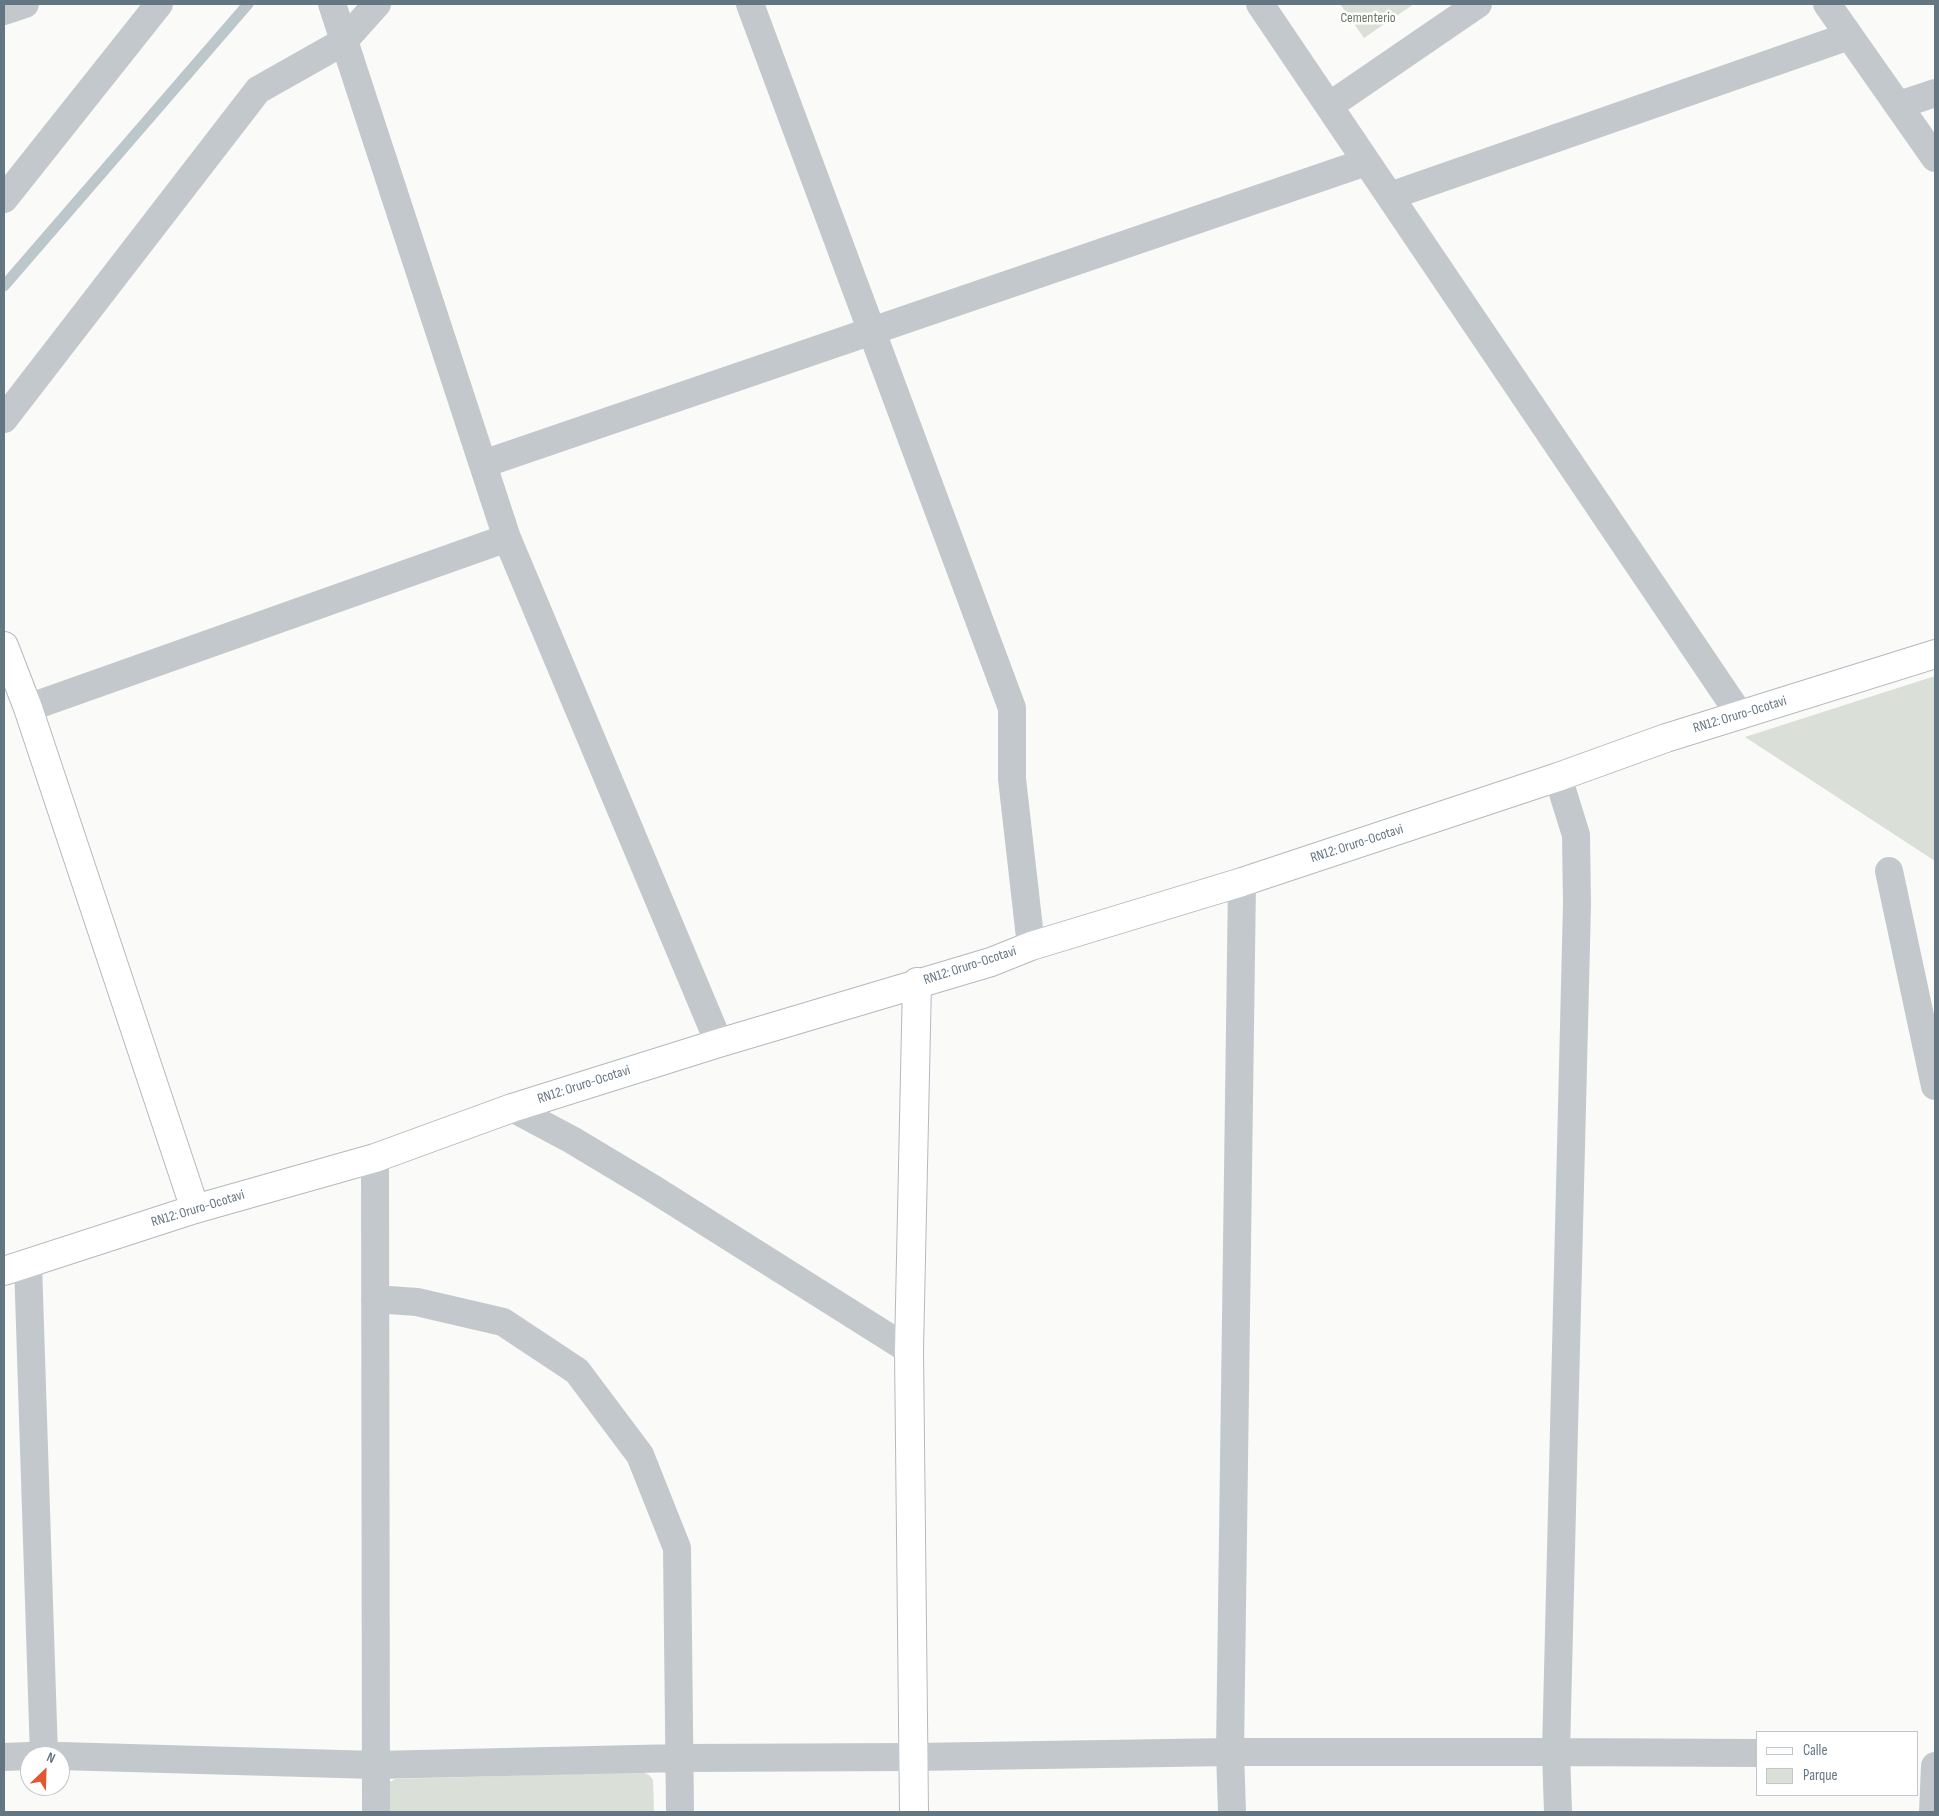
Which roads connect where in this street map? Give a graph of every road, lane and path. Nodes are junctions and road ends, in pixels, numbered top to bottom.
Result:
1 (25, 4) edge
2 (158, 4) edge
3 (332, 4) edge
4 (377, 4) edge
5 (750, 4) edge
6 (1260, 4) edge
7 (1478, 4) edge
8 (1827, 4) edge
9 (4, 12) edge
10 (1849, 36) junction
11 (343, 42) junction
12 (1935, 93) edge
13 (1899, 105) junction
14 (1329, 106) junction
15 (1935, 158) edge
16 (1366, 162) junction
17 (1390, 196) junction
18 (4, 200) edge
19 (872, 330) junction
20 (4, 418) edge
21 (482, 464) junction
22 (507, 538) junction
23 (4, 646) edge
24 (1935, 654) edge
25 (28, 708) junction
26 (1740, 715) junction
27 (1558, 777) junction
28 (1890, 871) dead end
29 (1242, 882) junction
30 (1031, 946) junction
31 (917, 982) junction
32 (719, 1042) junction
33 (1935, 1086) edge
34 (512, 1108) junction
35 (375, 1158) junction
36 (195, 1209) junction
37 (16, 1267) edge
38 (375, 1299) junction
39 (909, 1350) junction
40 (43, 1746) edge
41 (1230, 1752) junction
42 (1556, 1752) junction
43 (1756, 1754) edge
44 (1919, 1755) edge
45 (1935, 1755) edge
46 (20, 1756) edge
47 (70, 1756) edge
48 (4, 1757) edge
49 (915, 1757) junction
50 (679, 1758) junction
51 (376, 1764) junction
52 (1935, 1766) edge
53 (376, 1812) edge
54 (680, 1812) edge
55 (914, 1812) edge
56 (1232, 1812) edge
57 (1558, 1812) edge
58 (1933, 1812) edge

1 - 9 street
2 - 18 street
3 - 11 street
4 - 11 street
5 - 19 street
6 - 14 street
7 - 14 street
8 - 10 street
10 - 13 street
10 - 17 street
11 - 20 street
11 - 21 street
12 - 13 street
13 - 15 street
14 - 16 street
16 - 17 street
16 - 19 street
17 - 26 street
19 - 21 street
19 - 30 street
21 - 22 street
22 - 25 street
22 - 32 street
23 - 25 main road
24 - 26 main road, RN12: Oruro-Ocotavi
25 - 36 main road
26 - 27 main road, RN12: Oruro-Ocotavi
27 - 29 main road, RN12: Oruro-Ocotavi
27 - 42 street
28 - 33 street
29 - 30 main road, RN12: Oruro-Ocotavi
29 - 41 street
30 - 31 main road, RN12: Oruro-Ocotavi
31 - 32 main road, RN12: Oruro-Ocotavi
31 - 39 main road
32 - 34 main road, RN12: Oruro-Ocotavi
34 - 35 main road, RN12: Oruro-Ocotavi
34 - 39 street
35 - 36 main road, RN12: Oruro-Ocotavi
35 - 38 street
36 - 37 main road, RN12: Oruro-Ocotavi
37 - 40 street
38 - 50 street
38 - 51 street
39 - 49 main road
41 - 42 street
41 - 49 street
41 - 56 street
42 - 43 street
42 - 57 street
44 - 45 street
46 - 48 street
47 - 51 street
49 - 50 street
49 - 55 main road
50 - 51 street
50 - 54 street
51 - 53 street
52 - 58 street

